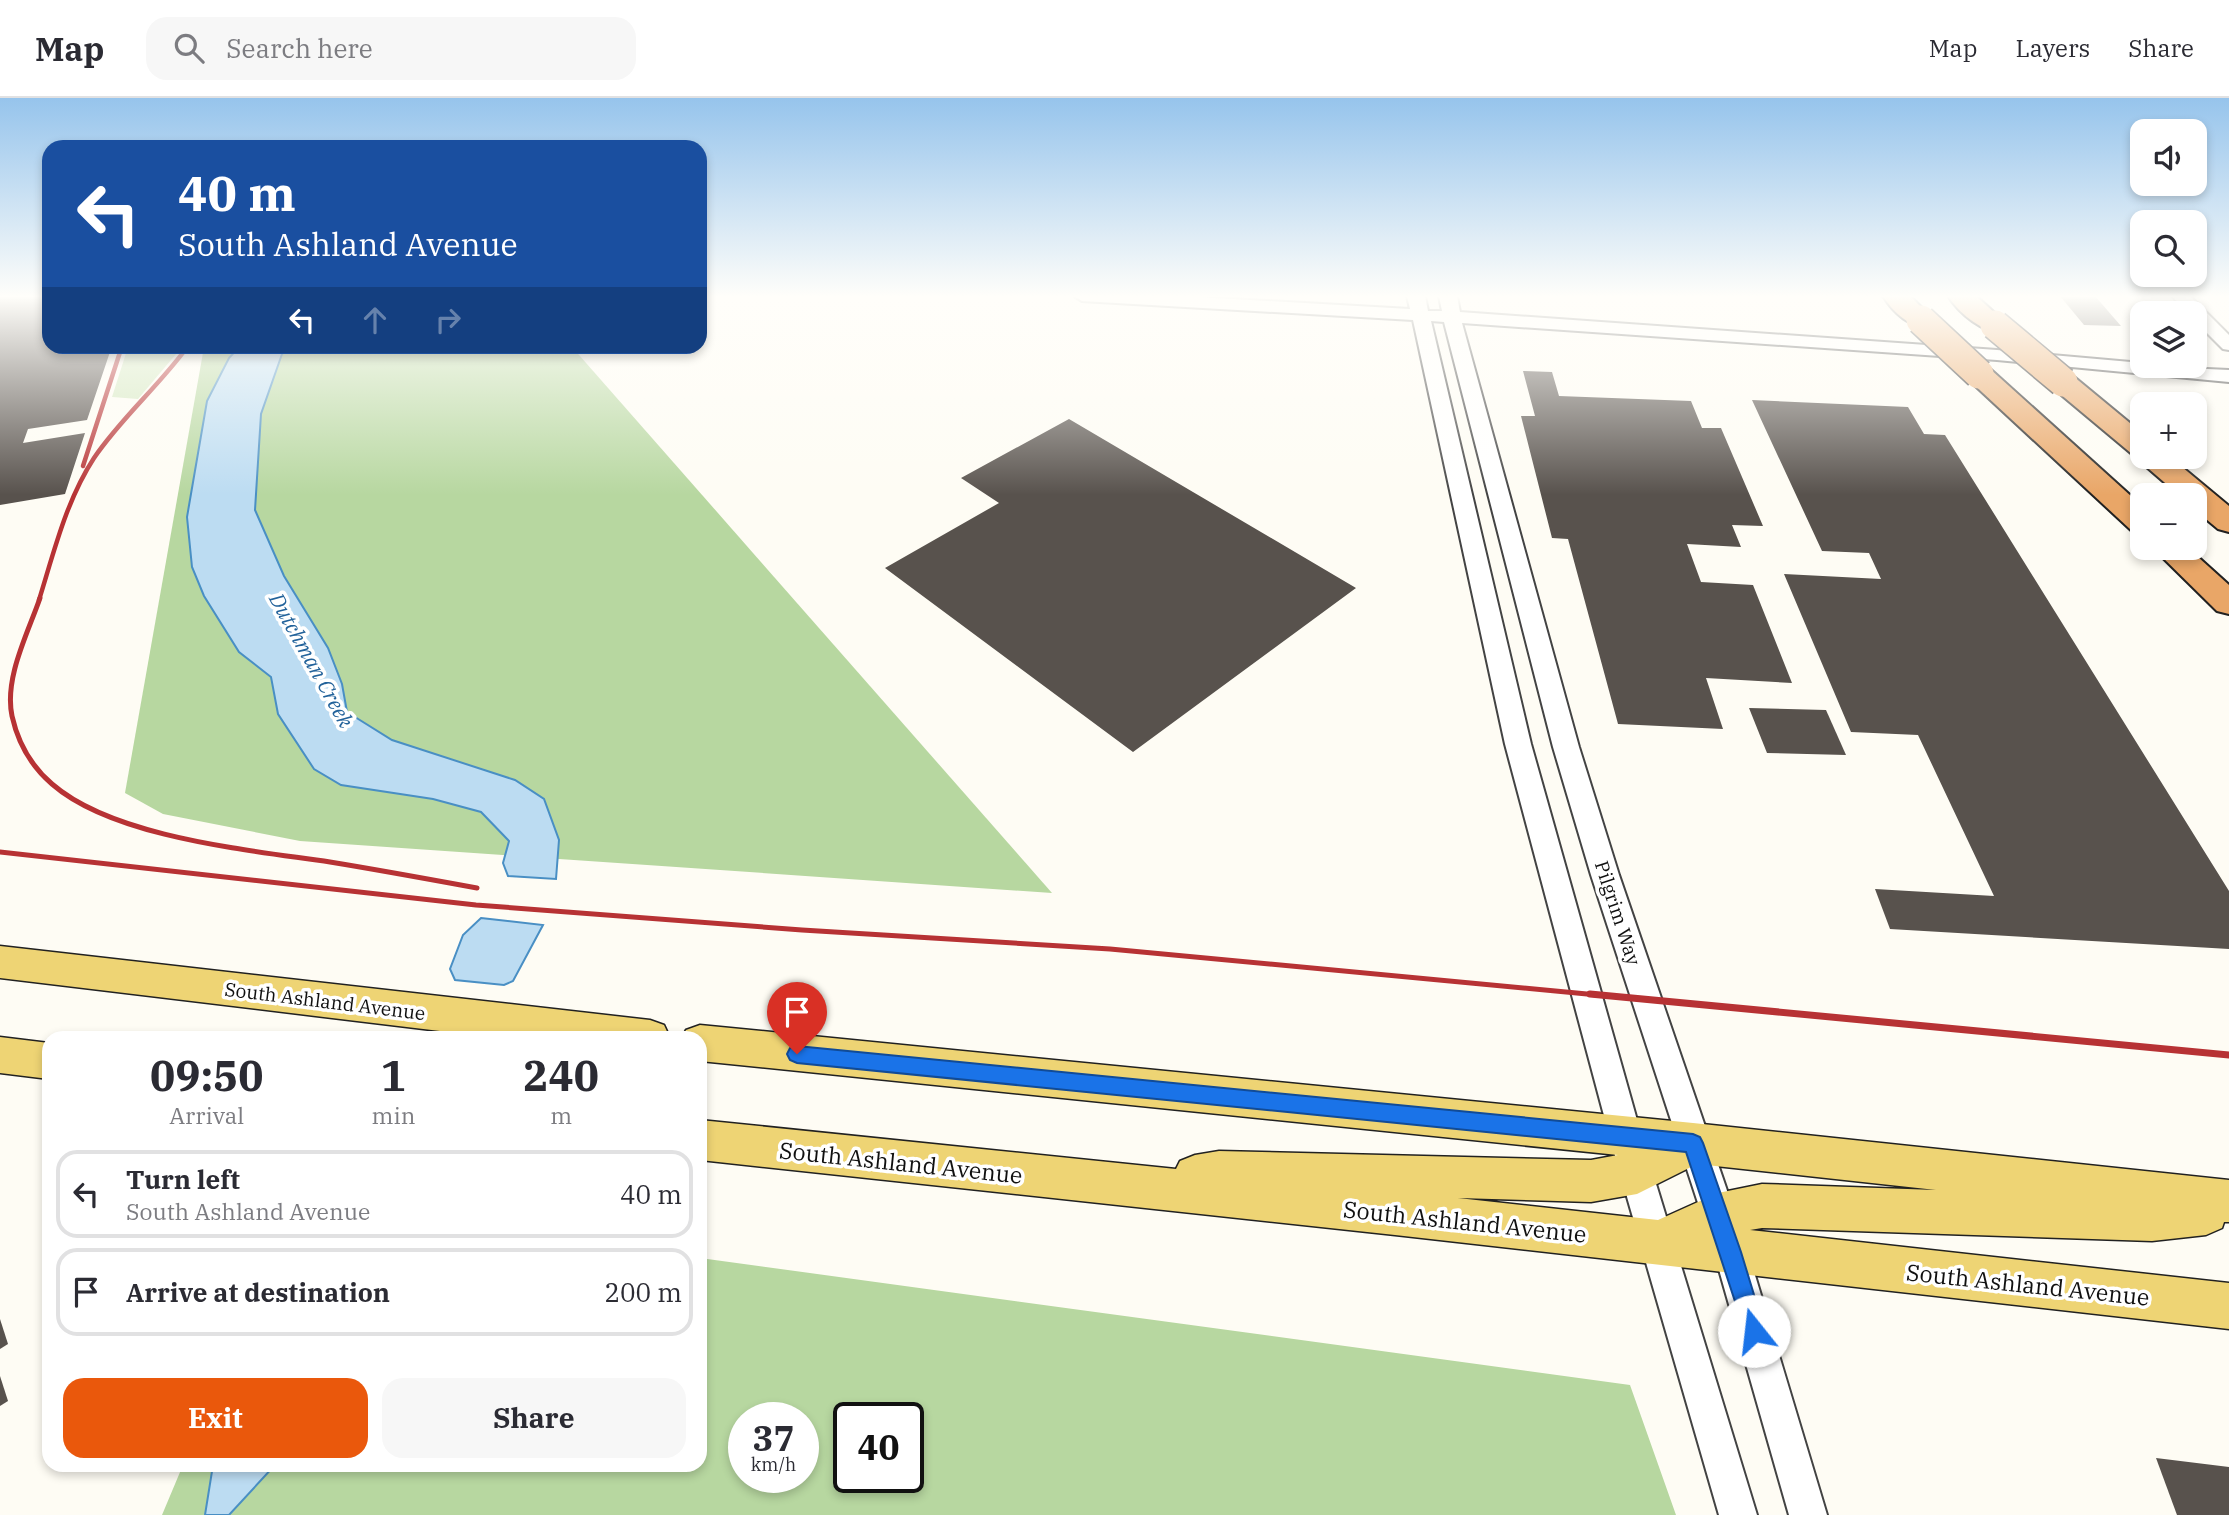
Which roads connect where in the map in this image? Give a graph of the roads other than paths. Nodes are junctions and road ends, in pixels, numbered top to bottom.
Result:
1 (1432, 362) edge
2 (1465, 362) edge
3 (1966, 362) edge
4 (2039, 362) edge
5 (2074, 362) edge
6 (2207, 363) edge
7 (2229, 366) edge
8 (2229, 376) edge
9 (2130, 439) edge
10 (2166, 469) edge
11 (2130, 512) edge
12 (2229, 522) edge
13 (2182, 560) edge
14 (2229, 603) edge
15 (0, 962) edge
16 (590, 1031) edge
17 (707, 1044) edge
18 (0, 1055) edge
19 (42, 1060) edge
20 (707, 1141) edge
21 (1693, 1143) junction
22 (1631, 1156) junction
23 (1133, 1186) junction
24 (2229, 1201) edge
25 (2229, 1210) edge
26 (1724, 1234) junction
27 (1658, 1244) junction
28 (2229, 1306) edge
29 (1738, 1515) edge
30 (1808, 1515) edge

1 - 22 street
2 - 21 street, Pilgrim Way
3 - 11 highway, bridge
4 - 9 highway, bridge
5 - 8 street
6 - 7 street
10 - 12 highway
13 - 14 highway
15 - 16 main road, South Ashland Avenue
17 - 22 main road
18 - 19 main road
20 - 23 main road, South Ashland Avenue
21 - 22 main road
21 - 24 main road
21 - 26 street, Pilgrim Way
22 - 23 main road
22 - 27 street
23 - 27 main road, South Ashland Avenue
25 - 26 main road
26 - 27 main road, South Ashland Avenue
26 - 28 main road, South Ashland Avenue
26 - 30 street, Pilgrim Way
27 - 29 street

